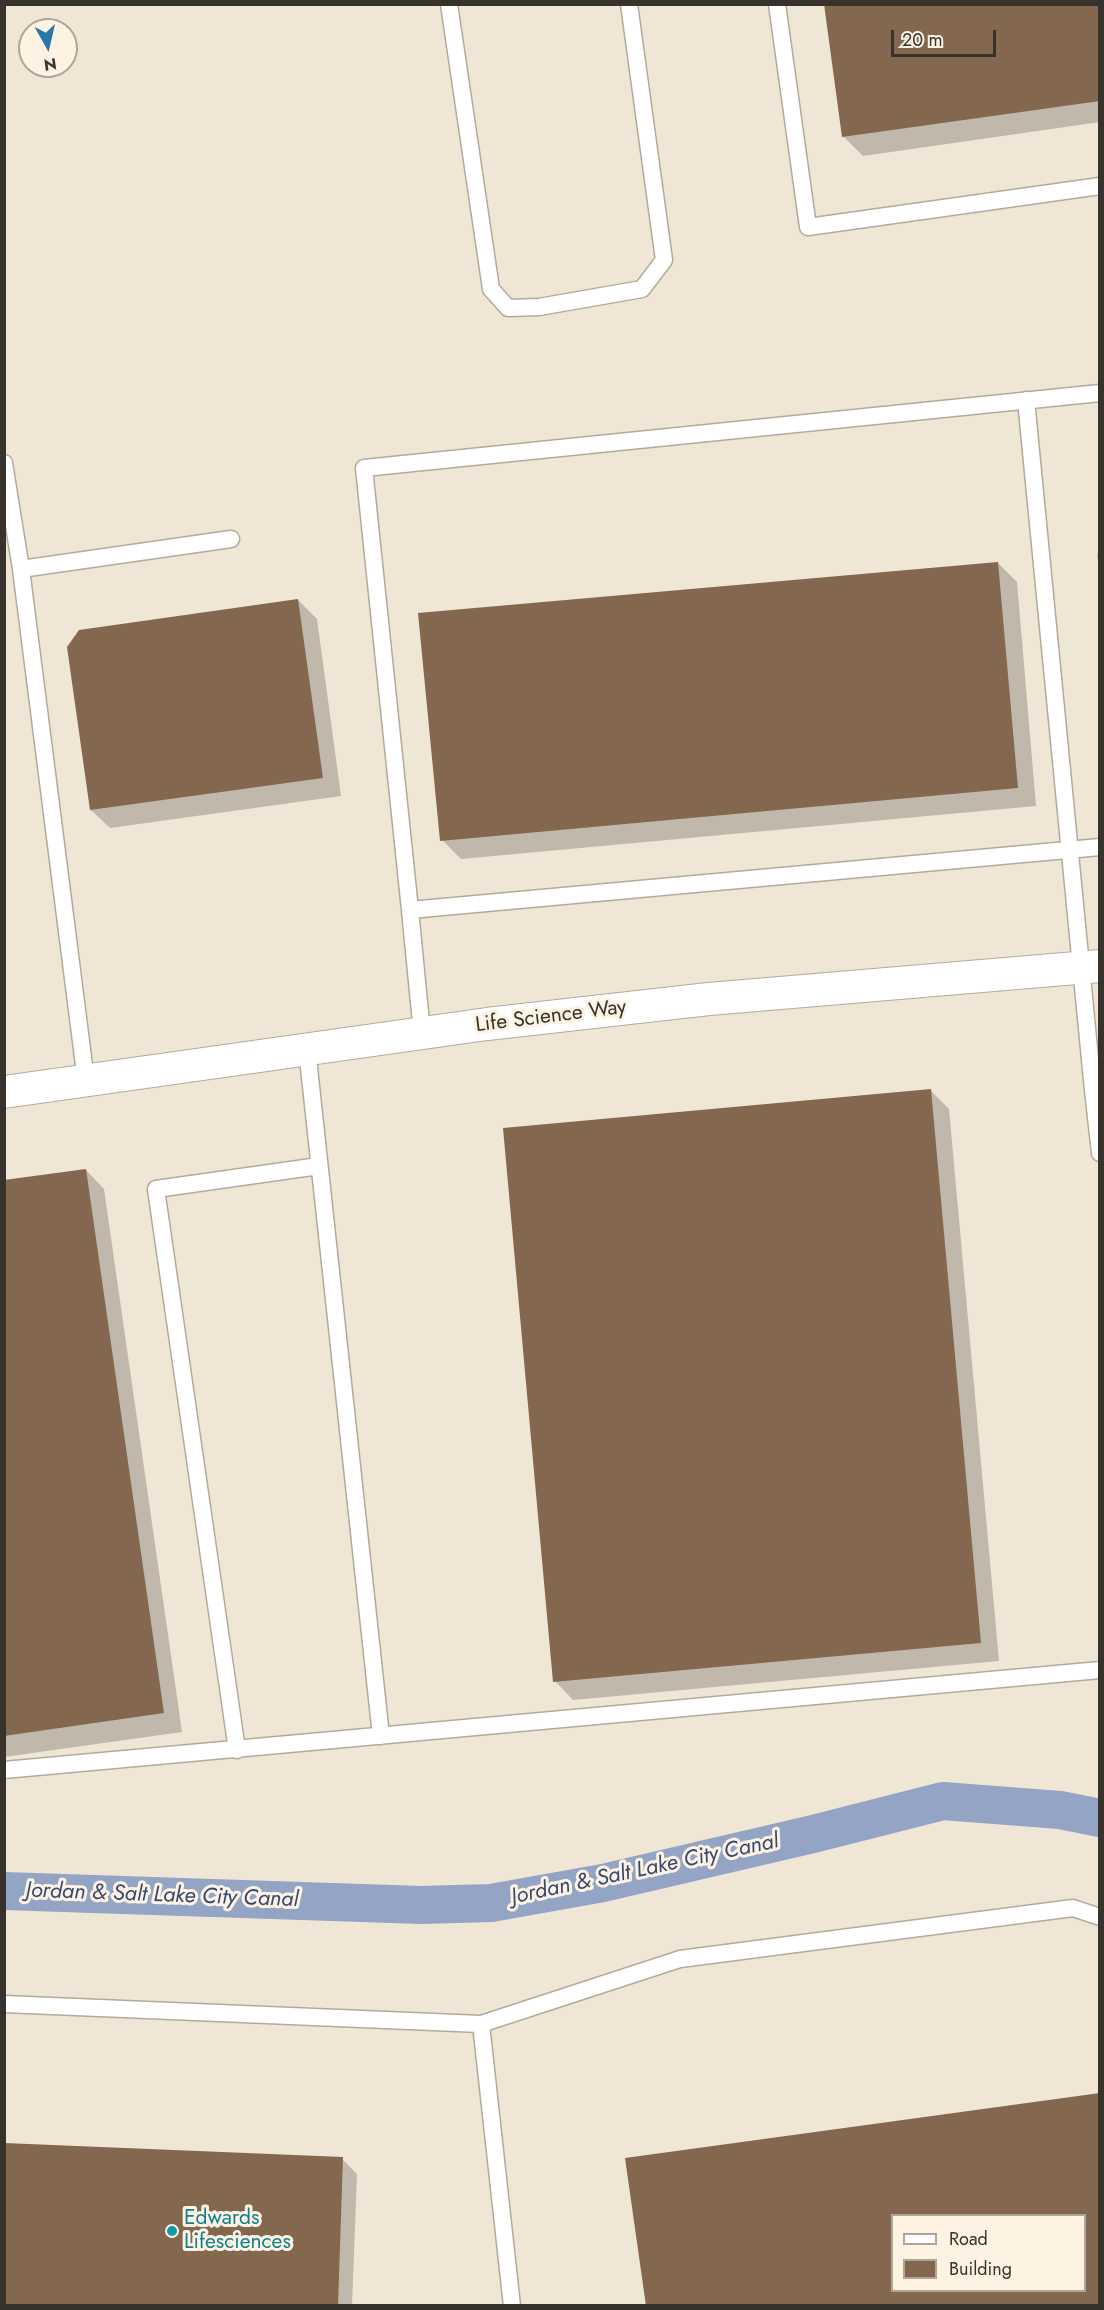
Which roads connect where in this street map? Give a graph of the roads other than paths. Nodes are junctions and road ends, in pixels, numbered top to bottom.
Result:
1 (449, 4) edge
2 (629, 4) edge
3 (777, 4) edge
4 (1100, 186) edge
5 (1100, 393) edge
6 (1026, 400) junction
7 (4, 463) edge
8 (231, 539) dead end
9 (21, 569) junction
10 (1100, 847) edge
11 (1070, 849) junction
12 (410, 910) junction
13 (1090, 967) edge
14 (422, 1033) junction
15 (307, 1049) junction
16 (86, 1081) junction
17 (1096, 1090) edge
18 (4, 1092) edge
19 (1100, 1153) edge
20 (319, 1166) junction
21 (1100, 1670) edge
22 (381, 1736) junction
23 (237, 1750) junction
24 (4, 1770) edge
25 (1100, 1917) edge
26 (4, 2004) edge
27 (481, 2024) junction
28 (512, 2306) edge

1 - 2 lane
3 - 4 lane
5 - 6 lane
6 - 11 lane
6 - 12 lane
7 - 9 lane
8 - 9 lane
9 - 16 lane
10 - 11 lane
11 - 12 lane
11 - 13 lane
12 - 14 lane
13 - 14 street, Life Science Way
13 - 17 lane
14 - 15 street, Life Science Way
15 - 16 street, Life Science Way
15 - 20 lane
16 - 18 street, Life Science Way
17 - 19 lane
20 - 22 lane
20 - 23 lane
21 - 22 lane
22 - 23 lane
23 - 24 lane
25 - 27 lane
26 - 27 lane
27 - 28 lane

